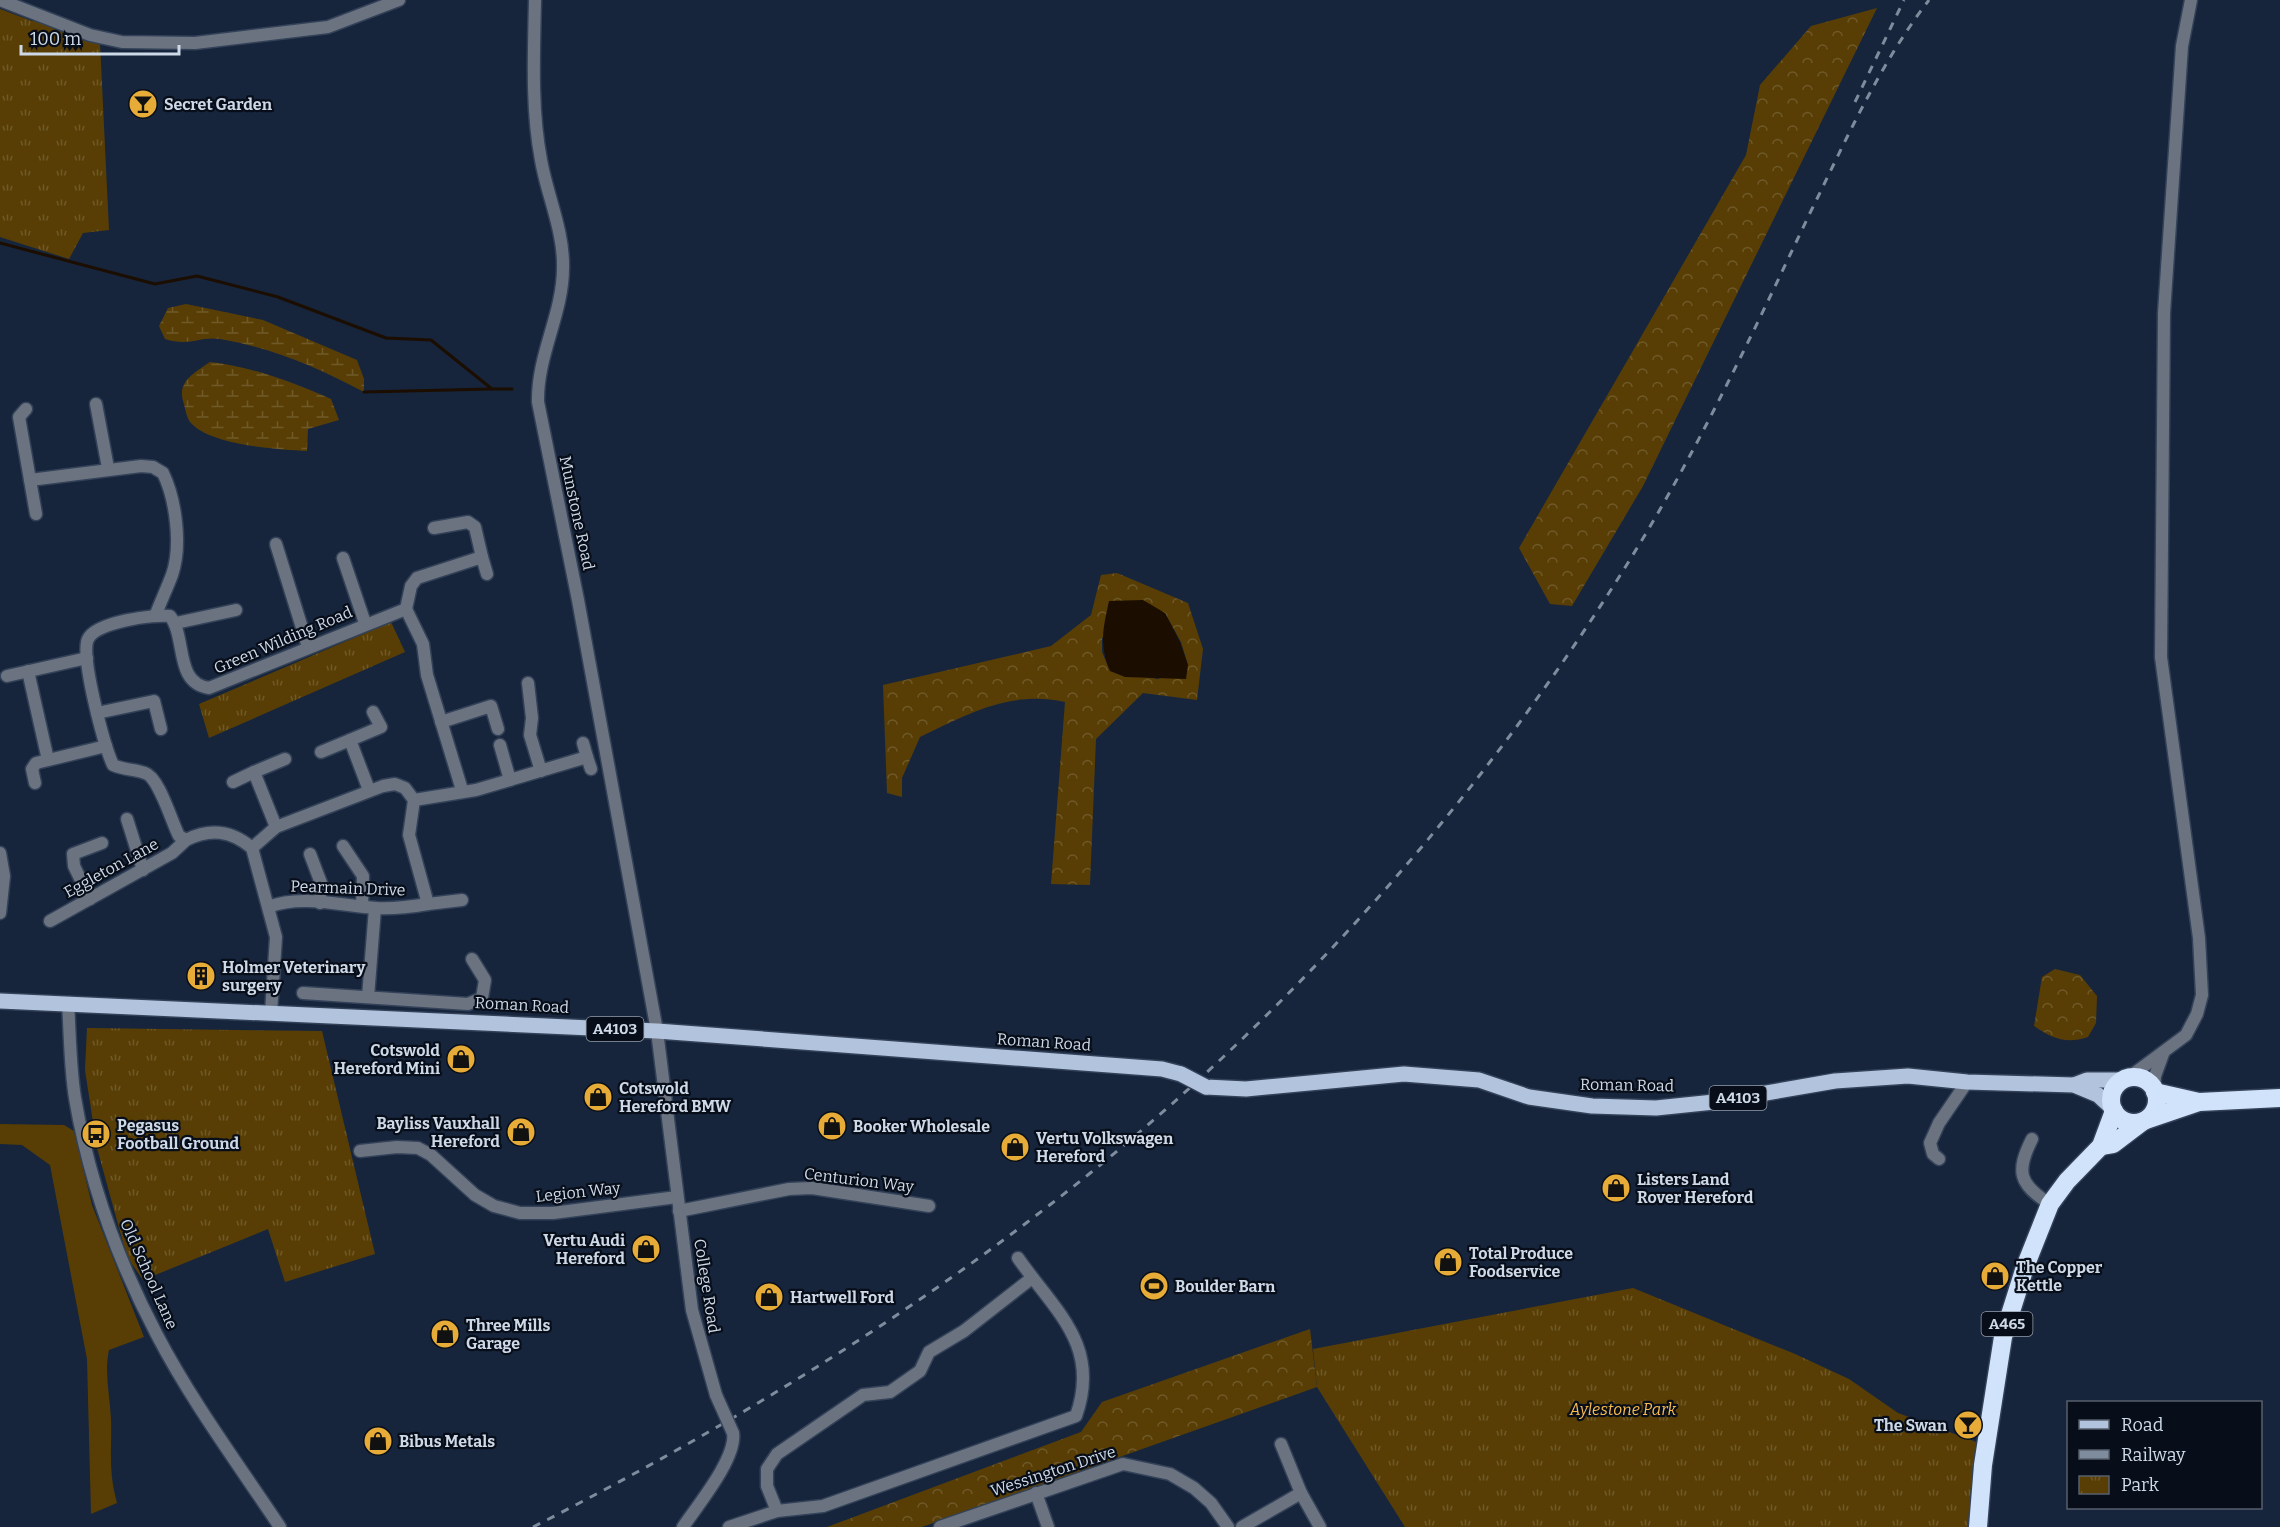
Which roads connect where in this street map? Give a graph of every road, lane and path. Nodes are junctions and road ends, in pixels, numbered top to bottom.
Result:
1 (0, 0) edge
2 (399, 0) edge
3 (535, 0) edge
4 (2191, 0) edge
5 (96, 404) dead end
6 (26, 409) dead end
7 (108, 468) junction
8 (30, 480) junction
9 (36, 514) dead end
10 (434, 528) dead end
11 (276, 544) dead end
12 (482, 557) junction
13 (343, 558) dead end
14 (487, 574) dead end
15 (406, 609) junction
16 (236, 610) dead end
17 (156, 614) junction
18 (176, 623) junction
19 (365, 623) junction
20 (308, 647) junction
21 (87, 658) junction
22 (28, 671) junction
23 (7, 676) dead end
24 (528, 682) dead end
25 (373, 712) dead end
26 (97, 713) junction
27 (441, 722) junction
28 (160, 729) dead end
29 (498, 729) dead end
30 (350, 740) junction
31 (583, 743) dead end
32 (106, 746) junction
33 (500, 746) dead end
34 (321, 752) dead end
35 (285, 759) dead end
36 (48, 760) junction
37 (541, 771) junction
38 (254, 772) junction
39 (510, 780) junction
40 (233, 782) dead end
41 (35, 783) dead end
42 (369, 790) junction
43 (462, 790) junction
44 (414, 800) junction
45 (127, 819) dead end
46 (276, 827) junction
47 (186, 840) junction
48 (102, 843) dead end
49 (343, 846) dead end
50 (252, 848) junction
51 (0, 853) edge
52 (310, 854) dead end
53 (143, 870) junction
54 (90, 899) junction
55 (462, 900) dead end
56 (320, 903) junction
57 (428, 904) junction
58 (269, 907) junction
59 (369, 907) junction
60 (0, 913) edge
61 (50, 921) dead end
62 (472, 959) dead end
63 (303, 993) dead end
64 (368, 997) junction
65 (0, 1001) edge
66 (68, 1003) junction
67 (271, 1013) junction
68 (657, 1031) junction
69 (2163, 1054) junction
70 (2126, 1079) junction
71 (1967, 1082) junction
72 (2074, 1085) junction
73 (2155, 1090) junction
74 (2280, 1098) edge
75 (2199, 1102) junction
76 (2113, 1110) junction
77 (2144, 1121) junction
78 (2032, 1139) dead end
79 (2101, 1146) junction
80 (360, 1151) dead end
81 (1939, 1159) dead end
82 (677, 1197) junction
83 (2050, 1204) junction
84 (929, 1206) dead end
85 (679, 1211) junction
86 (1018, 1258) dead end
87 (1032, 1278) junction
88 (1281, 1444) dead end
89 (1036, 1493) junction
90 (1301, 1493) junction
91 (777, 1511) junction
92 (280, 1527) edge
93 (683, 1527) edge
94 (729, 1527) edge
95 (940, 1527) edge
96 (1048, 1527) edge
97 (1228, 1527) edge
98 (1242, 1527) edge
99 (1320, 1527) edge
100 (1978, 1527) edge

1 - 2 street
3 - 68 street, Munstone Road
4 - 69 street
5 - 7 street
6 - 8 street
7 - 8 street
7 - 17 street
8 - 9 street
10 - 12 street
11 - 20 street
12 - 14 street
12 - 15 street
13 - 19 street
15 - 19 street, Green Wilding Road
15 - 27 street
16 - 18 street
17 - 18 street
17 - 21 street
18 - 20 street, Green Wilding Road
19 - 20 street, Green Wilding Road
21 - 22 street
21 - 26 street
22 - 23 street
22 - 36 street
24 - 37 street
25 - 30 street
26 - 28 street
26 - 32 street
27 - 29 street
27 - 43 street
30 - 34 street
30 - 42 street
31 - 37 street
32 - 36 street
32 - 47 street
33 - 39 street
35 - 38 street
36 - 41 street
37 - 39 street
38 - 40 street
38 - 46 street
39 - 43 street
42 - 44 street
42 - 46 street
43 - 44 street
44 - 57 street
45 - 53 street
46 - 50 street
47 - 50 street
47 - 53 street, Eggleton Lane
48 - 54 street
49 - 59 street
50 - 58 street
51 - 60 street
52 - 56 street
53 - 54 street, Eggleton Lane
54 - 61 street, Eggleton Lane
55 - 57 street, Pearmain Drive
56 - 58 street, Pearmain Drive
56 - 59 street, Pearmain Drive
57 - 59 street, Pearmain Drive
58 - 67 street
59 - 64 street
62 - 64 street
63 - 64 street
65 - 66 main road, Roman Road / A4103
66 - 67 main road, Roman Road / A4103
66 - 92 street, Old School Lane
67 - 68 main road, Roman Road / A4103
68 - 71 main road, Roman Road / A4103, bridge
68 - 82 street, College Road
69 - 70 street
69 - 73 street
70 - 72 main road, Roman Road / A4103
70 - 73 highway, A4103
70 - 76 highway
71 - 72 main road, Roman Road / A4103
71 - 81 street
72 - 76 main road, Roman Road / A4103
73 - 75 highway, A4103
73 - 77 highway
74 - 75 highway, A4103
75 - 77 highway, A4103
76 - 77 highway, A4103
76 - 79 highway, A465
77 - 79 highway, A465
78 - 83 street
79 - 83 highway, A465
80 - 82 street, Legion Way
82 - 85 street, College Road
83 - 100 highway, A465
84 - 85 street, Centurion Way
85 - 93 street, College Road, bridge
86 - 87 street
87 - 91 street
87 - 91 street
88 - 90 street
89 - 95 street, Wessington Drive
89 - 96 street
89 - 97 street, Wessington Drive
90 - 98 street
90 - 99 street
91 - 94 street

